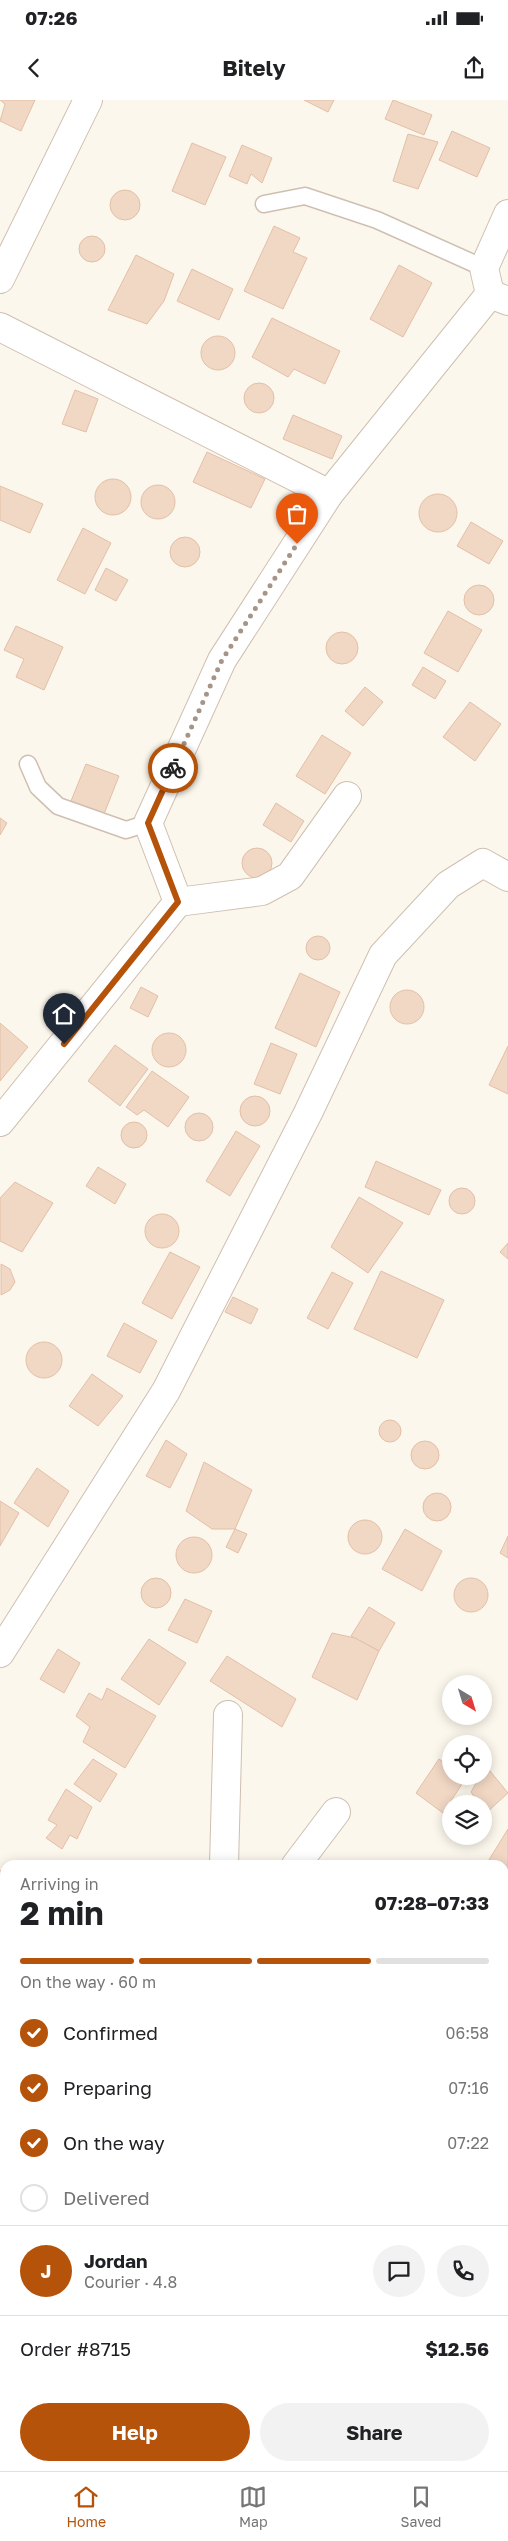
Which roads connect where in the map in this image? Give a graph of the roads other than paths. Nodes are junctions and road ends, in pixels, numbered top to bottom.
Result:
1 (88, 100) edge
2 (264, 204) dead end
3 (508, 214) edge
4 (0, 279) edge
5 (494, 288) edge
6 (0, 328) edge
7 (329, 494) junction
8 (28, 764) dead end
9 (347, 796) dead end
10 (148, 823) junction
11 (508, 877) edge
12 (178, 902) junction
13 (0, 1122) edge
14 (0, 1653) edge
15 (228, 1715) dead end
16 (336, 1812) dead end
17 (224, 1860) edge
18 (300, 1860) edge

1 - 4 street
2 - 5 lane
3 - 5 street
5 - 7 street
6 - 7 street
7 - 10 street
8 - 10 lane
9 - 12 street
10 - 12 street
11 - 14 street
12 - 13 street
15 - 17 street
16 - 18 street

